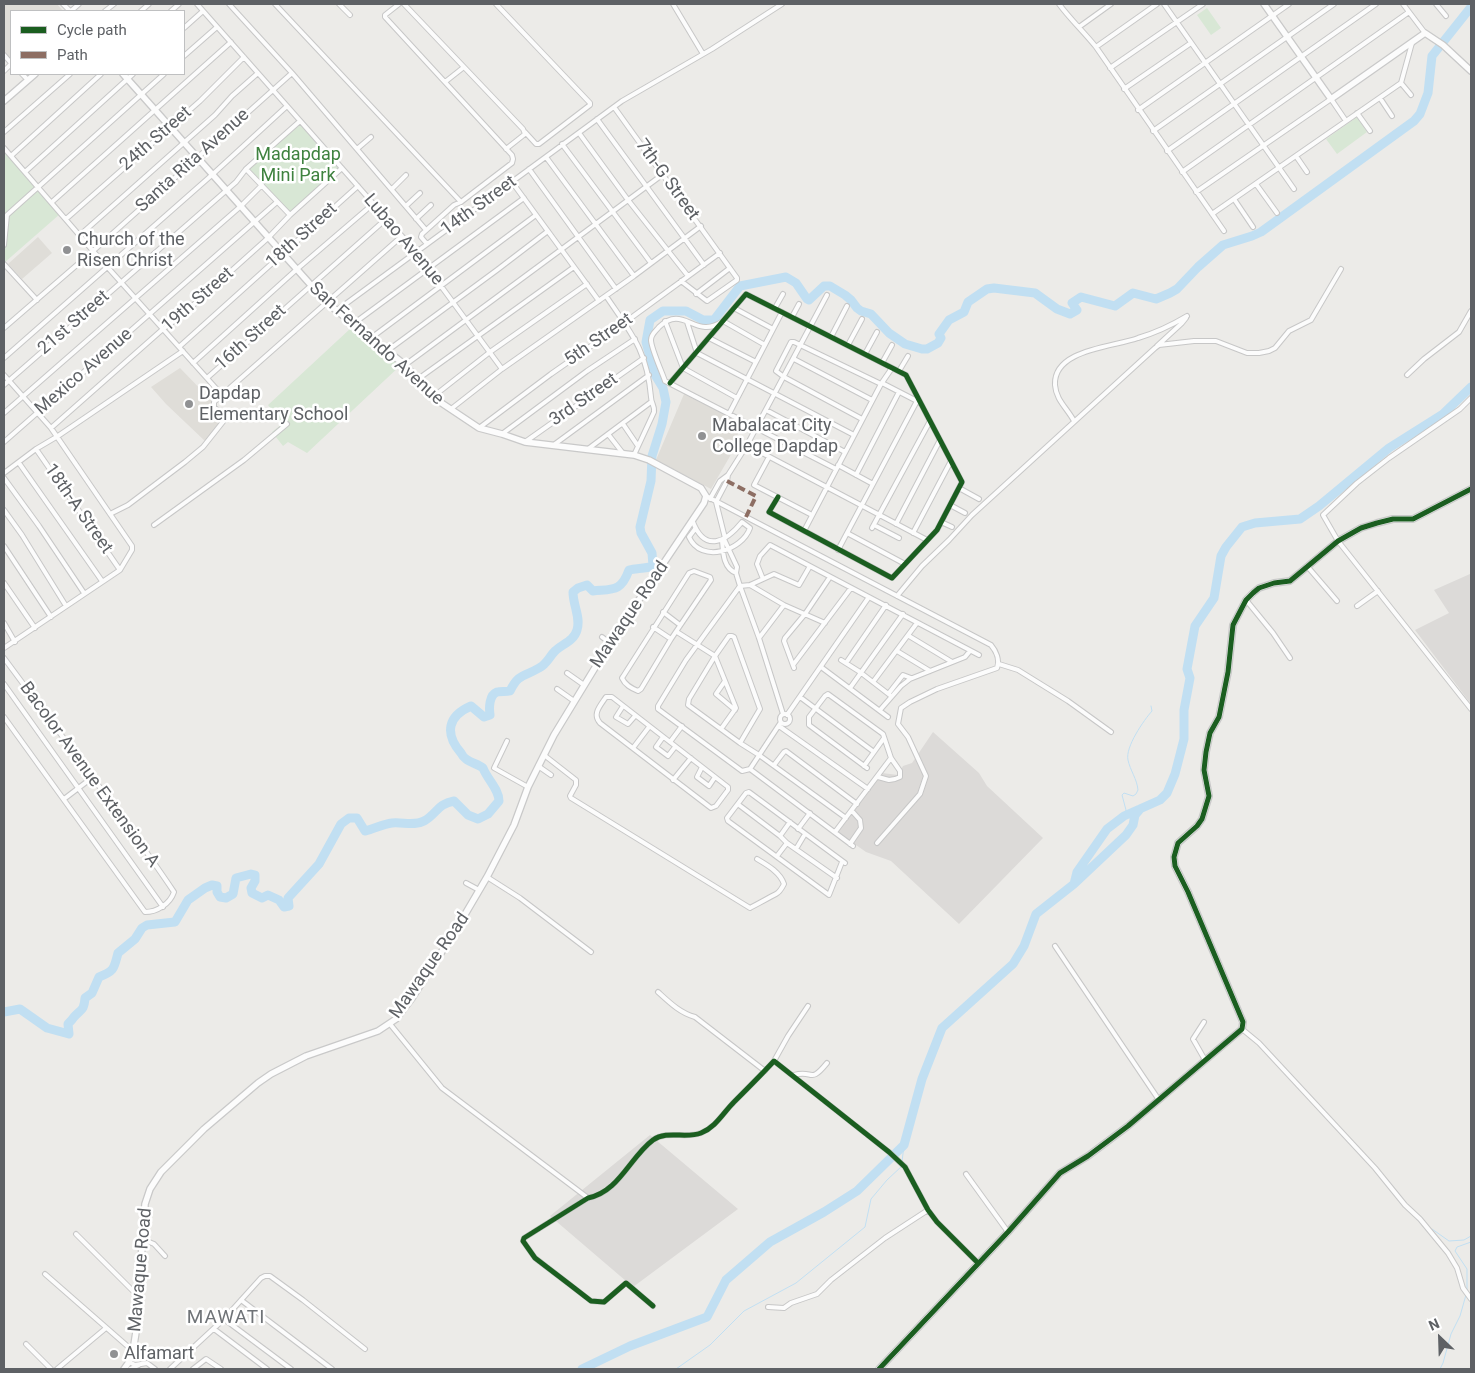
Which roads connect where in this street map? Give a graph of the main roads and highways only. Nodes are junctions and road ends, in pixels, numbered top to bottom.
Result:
1 (1264, 4) edge
2 (1471, 71) edge
3 (33, 75) edge
4 (125, 76) edge
5 (4, 101) edge
6 (1471, 489) edge
7 (707, 495) joint
8 (129, 1366) edge
9 (124, 1369) edge
10 (879, 1369) edge

1 - 2 main road
3 - 5 main road
4 - 7 main road, San Fernando Avenue
6 - 10 main road
7 - 8 main road, Mawaque Road
8 - 9 main road, Mawaque Road

